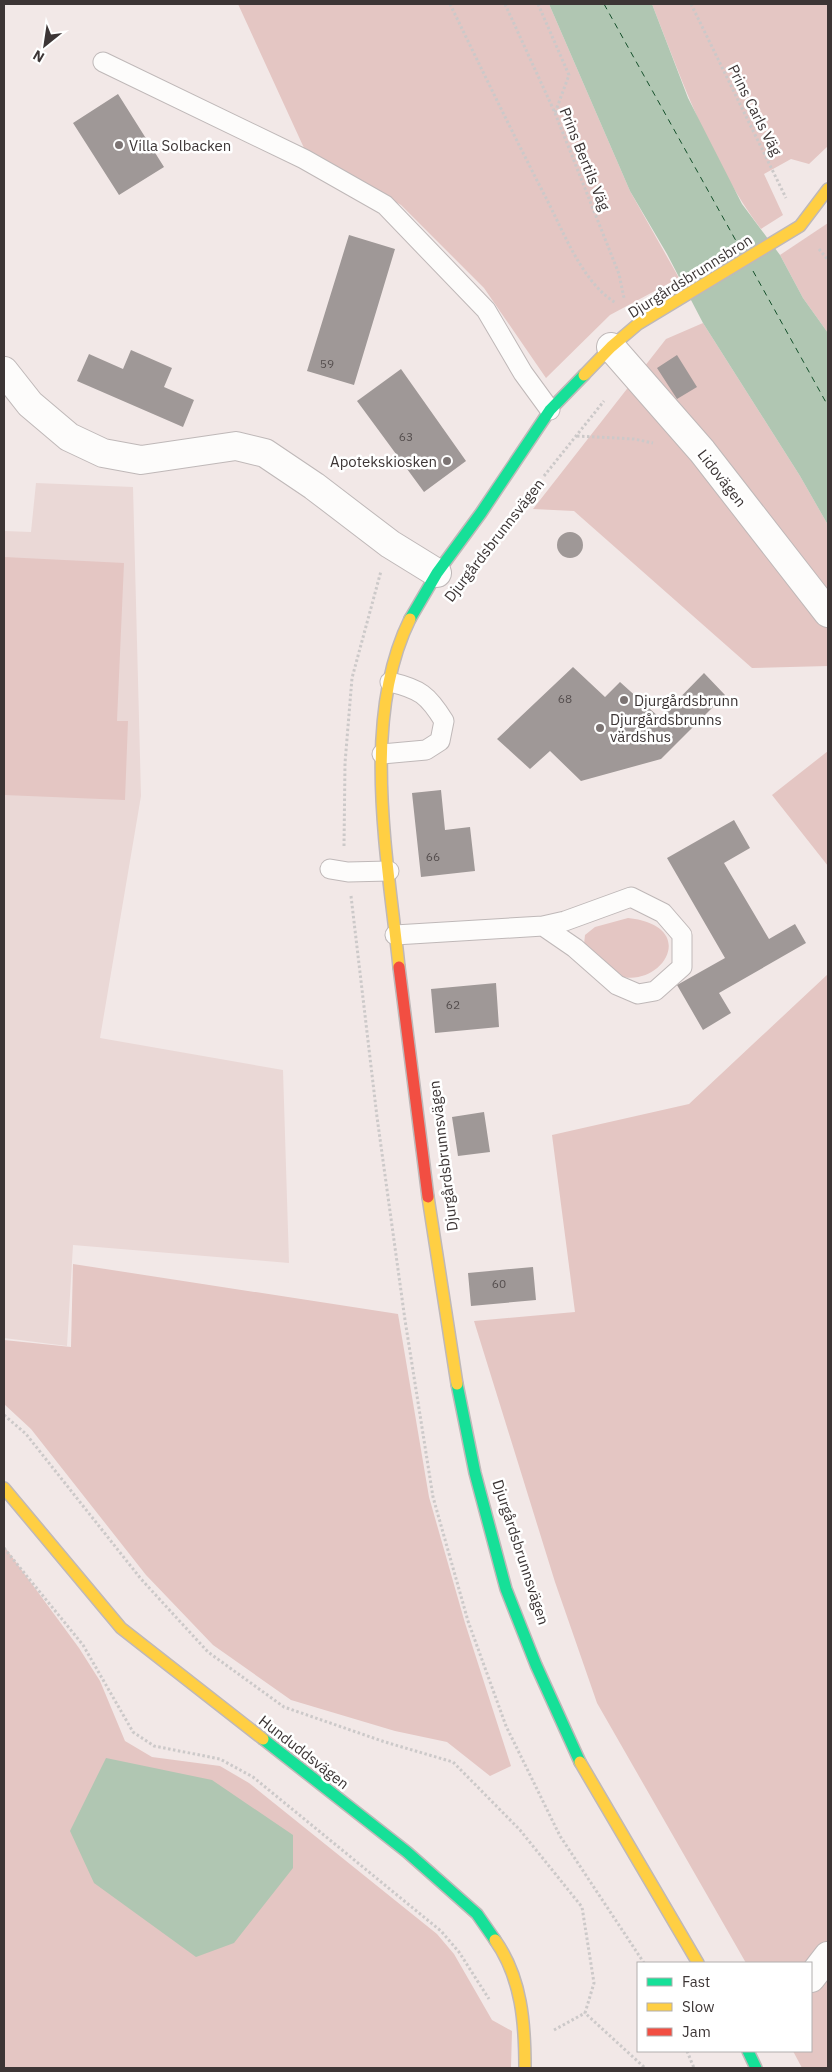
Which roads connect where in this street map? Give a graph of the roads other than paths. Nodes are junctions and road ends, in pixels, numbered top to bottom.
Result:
1 (103, 62) dead end
2 (828, 189) edge
3 (611, 347) junction
4 (4, 371) edge
5 (550, 410) junction
6 (437, 573) junction
7 (828, 613) edge
8 (390, 682) junction
9 (382, 754) junction
10 (330, 869) dead end
11 (389, 871) junction
12 (543, 926) junction
13 (395, 935) junction
14 (4, 1488) edge
15 (828, 1956) edge
16 (697, 1962) edge
17 (812, 1977) edge
18 (748, 2052) edge
19 (524, 2068) edge
20 (756, 2068) edge

1 - 5 lane
2 - 3 street, Djurgårdsbrunnsbron
3 - 5 street, Djurgårdsbrunnsvägen
3 - 7 street, Lidovägen
4 - 6 street, Djurgårdsbrunnsvägen
5 - 6 street, Djurgårdsbrunnsvägen
6 - 8 street, Djurgårdsbrunnsvägen
8 - 9 street, Djurgårdsbrunnsvägen
8 - 9 lane
9 - 11 street, Djurgårdsbrunnsvägen
10 - 11 lane
11 - 13 street, Djurgårdsbrunnsvägen
12 - 12 lane
12 - 13 lane
13 - 16 street, Djurgårdsbrunnsvägen
14 - 19 street, Hunduddsvägen
15 - 17 street
18 - 20 street

